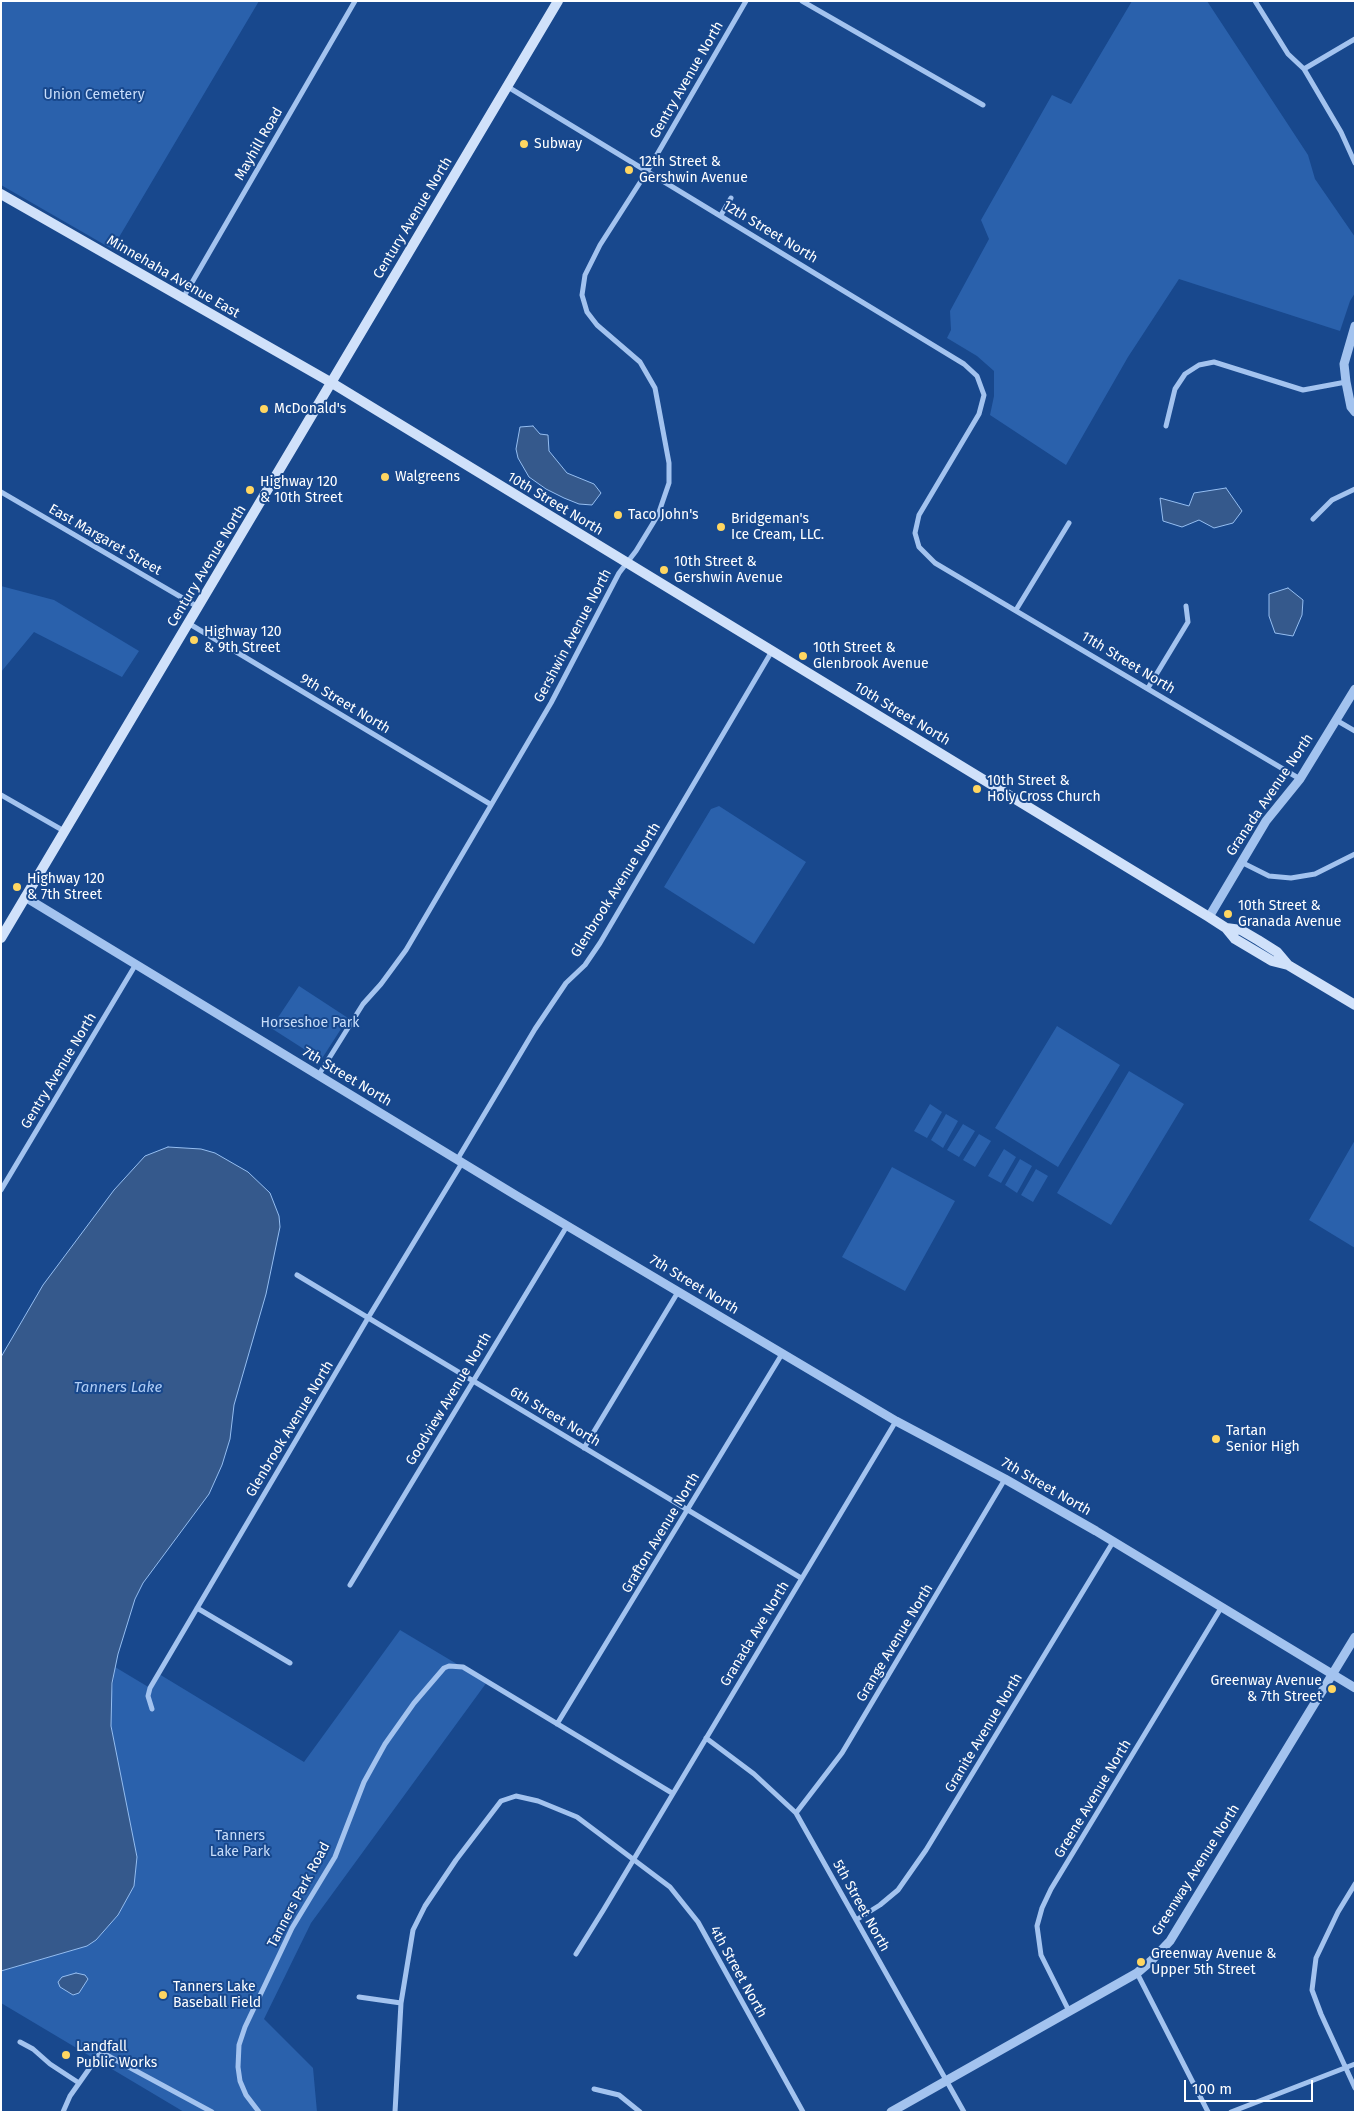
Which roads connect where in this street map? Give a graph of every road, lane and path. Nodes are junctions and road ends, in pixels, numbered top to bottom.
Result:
1 (355, 1) edge
2 (558, 1) edge
3 (746, 1) edge
4 (802, 1) edge
5 (1255, 1) edge
6 (1355, 39) edge
7 (1304, 69) junction
8 (508, 87) junction
9 (983, 105) dead end
10 (1355, 163) edge
11 (648, 170) junction
12 (1, 194) edge
13 (731, 198) dead end
14 (721, 215) junction
15 (183, 298) junction
16 (1355, 326) edge
17 (1346, 382) junction
18 (332, 383) junction
19 (1355, 412) edge
20 (1166, 426) dead end
21 (1355, 489) edge
22 (1, 492) edge
23 (1313, 519) dead end
24 (1069, 523) dead end
25 (626, 563) junction
26 (943, 568) joint
27 (1186, 606) dead end
28 (198, 607) junction
29 (1016, 610) junction
30 (188, 623) junction
31 (772, 652) junction
32 (1148, 688) junction
33 (1355, 689) edge
34 (1336, 720) junction
35 (1355, 731) edge
36 (1300, 779) junction
37 (1, 795) edge
38 (490, 804) junction
39 (64, 832) junction
40 (1355, 854) edge
41 (1241, 862) junction
42 (25, 897) junction
43 (1209, 917) junction
44 (1, 938) edge
45 (136, 964) junction
46 (1355, 1005) edge
47 (318, 1076) junction
48 (459, 1162) junction
49 (1, 1190) edge
50 (567, 1226) junction
51 (297, 1274) dead end
52 (678, 1292) junction
53 (368, 1318) junction
54 (782, 1354) junction
55 (473, 1380) junction
56 (896, 1421) junction
57 (584, 1448) junction
58 (1005, 1479) junction
59 (688, 1510) junction
60 (1113, 1542) junction
61 (801, 1578) junction
62 (350, 1585) dead end
63 (197, 1608) junction
64 (1221, 1608) junction
65 (1355, 1637) edge
66 (290, 1664) dead end
67 (1331, 1674) junction
68 (1355, 1688) edge
69 (152, 1709) dead end
70 (557, 1724) junction
71 (706, 1738) junction
72 (672, 1793) junction
73 (796, 1813) junction
74 (634, 1859) junction
75 (1355, 1884) edge
76 (856, 1920) junction
77 (576, 1954) dead end
78 (1136, 1973) junction
79 (359, 1997) dead end
80 (401, 2003) junction
81 (1070, 2010) junction
82 (20, 2042) dead end
83 (1355, 2064) edge
84 (1346, 2067) junction
85 (947, 2081) junction
86 (79, 2083) junction
87 (1355, 2088) edge
88 (594, 2089) dead end
89 (63, 2112) edge
90 (212, 2112) edge
91 (259, 2112) edge
92 (395, 2112) edge
93 (640, 2112) edge
94 (802, 2112) edge
95 (891, 2112) edge
96 (964, 2112) edge
97 (1208, 2112) edge
98 (1231, 2112) edge

1 - 15 street, Mayhill Road
2 - 8 main road, Century Avenue North
3 - 11 street, Gentry Avenue North
4 - 9 street
5 - 7 street
6 - 7 street
7 - 10 street
8 - 11 street, 12th Street North
8 - 18 main road, Century Avenue North
11 - 14 street, 12th Street North
11 - 25 street, Gershwin Avenue North
12 - 15 main road, Minnehaha Avenue East
13 - 14 street
14 - 26 street, 12th Street North
15 - 18 main road, Minnehaha Avenue East
16 - 17 street
17 - 19 street
17 - 20 street
18 - 25 main road, 10th Street North
18 - 28 main road, Century Avenue North
21 - 23 street
22 - 28 street, East Margaret Street
24 - 29 street
25 - 31 main road, 10th Street North
25 - 38 street, Gershwin Avenue North
26 - 29 street, 11th Street North
27 - 32 street
28 - 30 main road, Century Avenue North
29 - 32 street, 11th Street North
30 - 38 street, 9th Street North
30 - 39 main road, Century Avenue North
31 - 43 main road, 10th Street North
31 - 48 street, Glenbrook Avenue North
32 - 36 street, 11th Street North
33 - 34 street, Granada Avenue North
34 - 35 street
34 - 36 street, Granada Avenue North
36 - 41 street, Granada Avenue North
37 - 39 street
38 - 47 street, Gershwin Avenue North
39 - 42 main road, Century Avenue North
40 - 41 street
41 - 43 street, Granada Avenue North
42 - 44 main road, Century Avenue North
42 - 45 street, 7th Street North
43 - 46 main road, 10th Street North
45 - 47 street, 7th Street North
45 - 49 street, Gentry Avenue North
47 - 48 street, 7th Street North
48 - 50 street, 7th Street North
48 - 53 street, Glenbrook Avenue North
50 - 52 street, 7th Street North
50 - 55 street, Goodview Avenue North
51 - 53 street, 6th Street North
52 - 54 street, 7th Street North
52 - 57 street
53 - 55 street, 6th Street North
53 - 63 street, Glenbrook Avenue North
54 - 56 street, 7th Street North
54 - 59 street, Grafton Avenue North
55 - 57 street, 6th Street North
55 - 62 street, Goodview Avenue North
56 - 58 street, 7th Street North
56 - 61 street, Granada Ave North
57 - 59 street, 6th Street North
58 - 60 street, 7th Street North
58 - 73 street, Grange Avenue North
59 - 61 street, 6th Street North
59 - 70 street, Grafton Avenue North
60 - 64 street, 7th Street North
60 - 76 street, Granite Avenue North
61 - 71 street, Granada Ave North
63 - 66 street
63 - 69 street, Glenbrook Avenue North
64 - 67 street, 7th Street North
64 - 81 street, Greene Avenue North
65 - 67 street, Greenway Avenue North
67 - 68 street, 7th Street North
67 - 78 street, Greenway Avenue North
70 - 72 street
70 - 91 street, Tanners Park Road
71 - 72 street, Granada Ave North
71 - 73 street, 5th Street North
72 - 74 street, Granada Ave North
73 - 76 street, 5th Street North
74 - 77 street, Granada Ave North
74 - 80 street
74 - 94 street, 4th Street North
75 - 84 street
76 - 85 street, 5th Street North
78 - 81 street, Greenway Avenue North
78 - 97 street
79 - 80 street
80 - 92 street
81 - 85 street, Greenway Avenue North
82 - 86 street
83 - 84 street
84 - 87 street
84 - 98 street
85 - 95 street, Greenway Avenue North
85 - 96 street, 5th Street North
86 - 89 street
86 - 90 street
88 - 93 street

